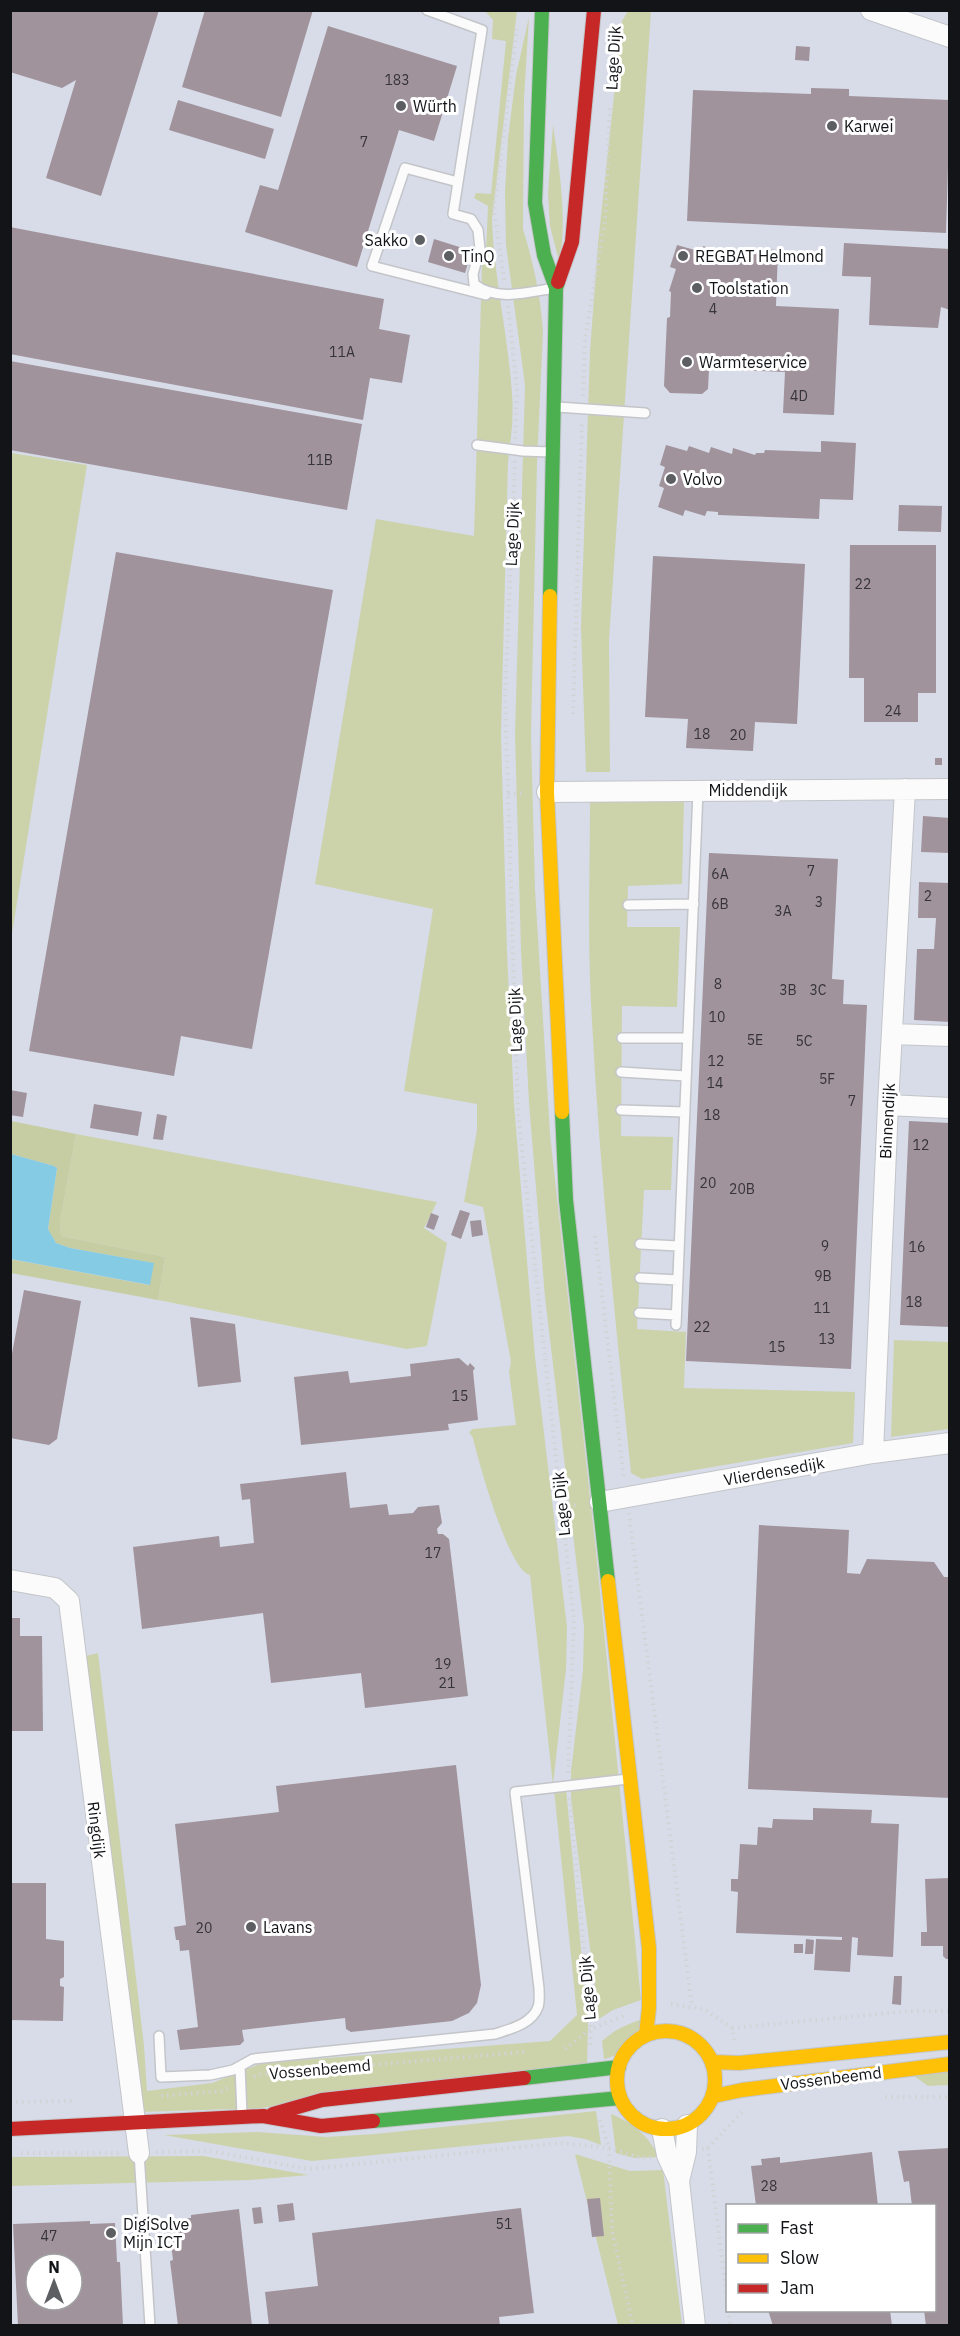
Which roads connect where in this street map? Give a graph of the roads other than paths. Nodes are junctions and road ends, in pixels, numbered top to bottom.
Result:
1 (427, 10) edge
2 (542, 10) edge
3 (594, 10) edge
4 (871, 10) edge
5 (950, 37) edge
6 (458, 182) junction
7 (556, 288) junction
8 (507, 298) junction
9 (552, 406) junction
10 (645, 412) dead end
11 (477, 445) dead end
12 (551, 452) junction
13 (905, 789) junction
14 (950, 789) edge
15 (698, 790) junction
16 (546, 792) junction
17 (694, 904) junction
18 (628, 905) dead end
19 (892, 1034) junction
20 (950, 1036) edge
21 (622, 1038) dead end
22 (688, 1038) junction
23 (621, 1072) dead end
24 (686, 1076) junction
25 (888, 1106) junction
26 (950, 1108) edge
27 (621, 1110) dead end
28 (685, 1112) junction
29 (640, 1244) dead end
30 (678, 1246) junction
31 (640, 1278) dead end
32 (678, 1280) junction
33 (639, 1313) dead end
34 (950, 1443) edge
35 (873, 1453) junction
36 (600, 1503) junction
37 (10, 1580) edge
38 (630, 1779) junction
39 (649, 1948) junction
40 (677, 2031) junction
41 (646, 2035) junction
42 (159, 2036) dead end
43 (950, 2042) edge
44 (713, 2062) junction
45 (950, 2064) edge
46 (240, 2066) junction
47 (619, 2067) junction
48 (714, 2096) junction
49 (620, 2098) junction
50 (263, 2116) junction
51 (242, 2117) junction
52 (134, 2124) junction
53 (687, 2125) junction
54 (10, 2129) edge
55 (662, 2129) junction
56 (139, 2153) joint
57 (679, 2181) junction
58 (150, 2325) edge
59 (695, 2325) edge

1 - 6 lane
2 - 7 main road, Lage Dijk
3 - 7 main road, Lage Dijk
4 - 5 street
6 - 8 lane
6 - 8 lane
7 - 8 lane
7 - 9 main road, Lage Dijk
9 - 10 lane
9 - 12 main road, Lage Dijk
11 - 12 lane
12 - 16 main road, Lage Dijk
13 - 14 street, Middendijk
13 - 15 street, Middendijk
13 - 19 street, Binnendijk
15 - 16 street, Middendijk
15 - 17 lane
16 - 36 main road, Lage Dijk
17 - 18 lane
17 - 22 lane
19 - 20 street
19 - 25 street, Binnendijk
21 - 22 lane
22 - 24 lane
23 - 24 lane
24 - 28 lane
25 - 26 street
25 - 35 street, Binnendijk
27 - 28 lane
28 - 30 lane
29 - 30 lane
30 - 32 lane
31 - 32 lane
32 - 33 lane
34 - 35 street, Vlierdensedijk
35 - 36 street, Vlierdensedijk
36 - 38 main road, Lage Dijk
37 - 52 street, Ringdijk
38 - 39 main road, Lage Dijk
38 - 46 lane
39 - 40 main road, Lage Dijk
39 - 41 main road, Lage Dijk
40 - 41 main road
40 - 44 main road
41 - 47 main road
42 - 46 lane
43 - 44 main road, Vossenbeemd
44 - 48 main road
45 - 48 main road, Vossenbeemd
46 - 51 lane
47 - 49 main road
47 - 50 main road, Vossenbeemd
48 - 53 main road
49 - 50 main road, Vossenbeemd
49 - 55 main road
50 - 51 main road, Vossenbeemd
51 - 52 main road, Vossenbeemd
52 - 54 main road, Vossenbeemd
52 - 56 street
53 - 55 main road
53 - 57 street
55 - 57 street
56 - 58 lane
57 - 59 street

